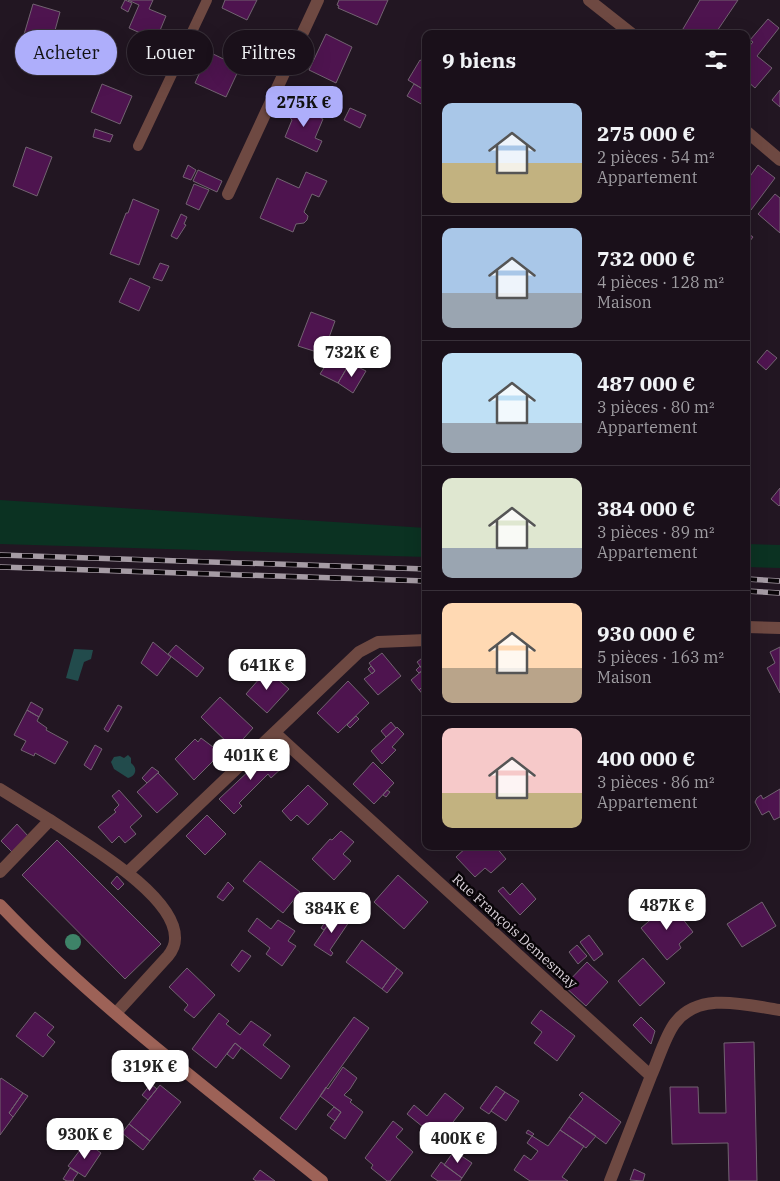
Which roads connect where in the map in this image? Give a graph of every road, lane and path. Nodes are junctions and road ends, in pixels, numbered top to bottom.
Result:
1 (207, 0) edge
2 (318, 0) edge
3 (589, 0) edge
4 (627, 30) edge
5 (750, 134) edge
6 (138, 146) dead end
7 (780, 160) edge
8 (228, 194) dead end
9 (750, 627) edge
10 (780, 628) edge
11 (422, 640) edge
12 (275, 733) junction
13 (0, 788) edge
14 (50, 820) junction
15 (0, 872) edge
16 (128, 872) junction
17 (0, 905) edge
18 (780, 1010) edge
19 (116, 1013) junction
20 (651, 1076) junction
21 (322, 1181) edge
22 (610, 1181) edge

1 - 6 lane
2 - 8 street
3 - 4 street
5 - 7 street
9 - 10 street
11 - 12 street
12 - 16 street
12 - 20 street, Rue François Demesmay
13 - 14 street
14 - 15 street
14 - 16 street
16 - 19 street
17 - 19 main road
18 - 20 street
19 - 21 main road
20 - 22 street

